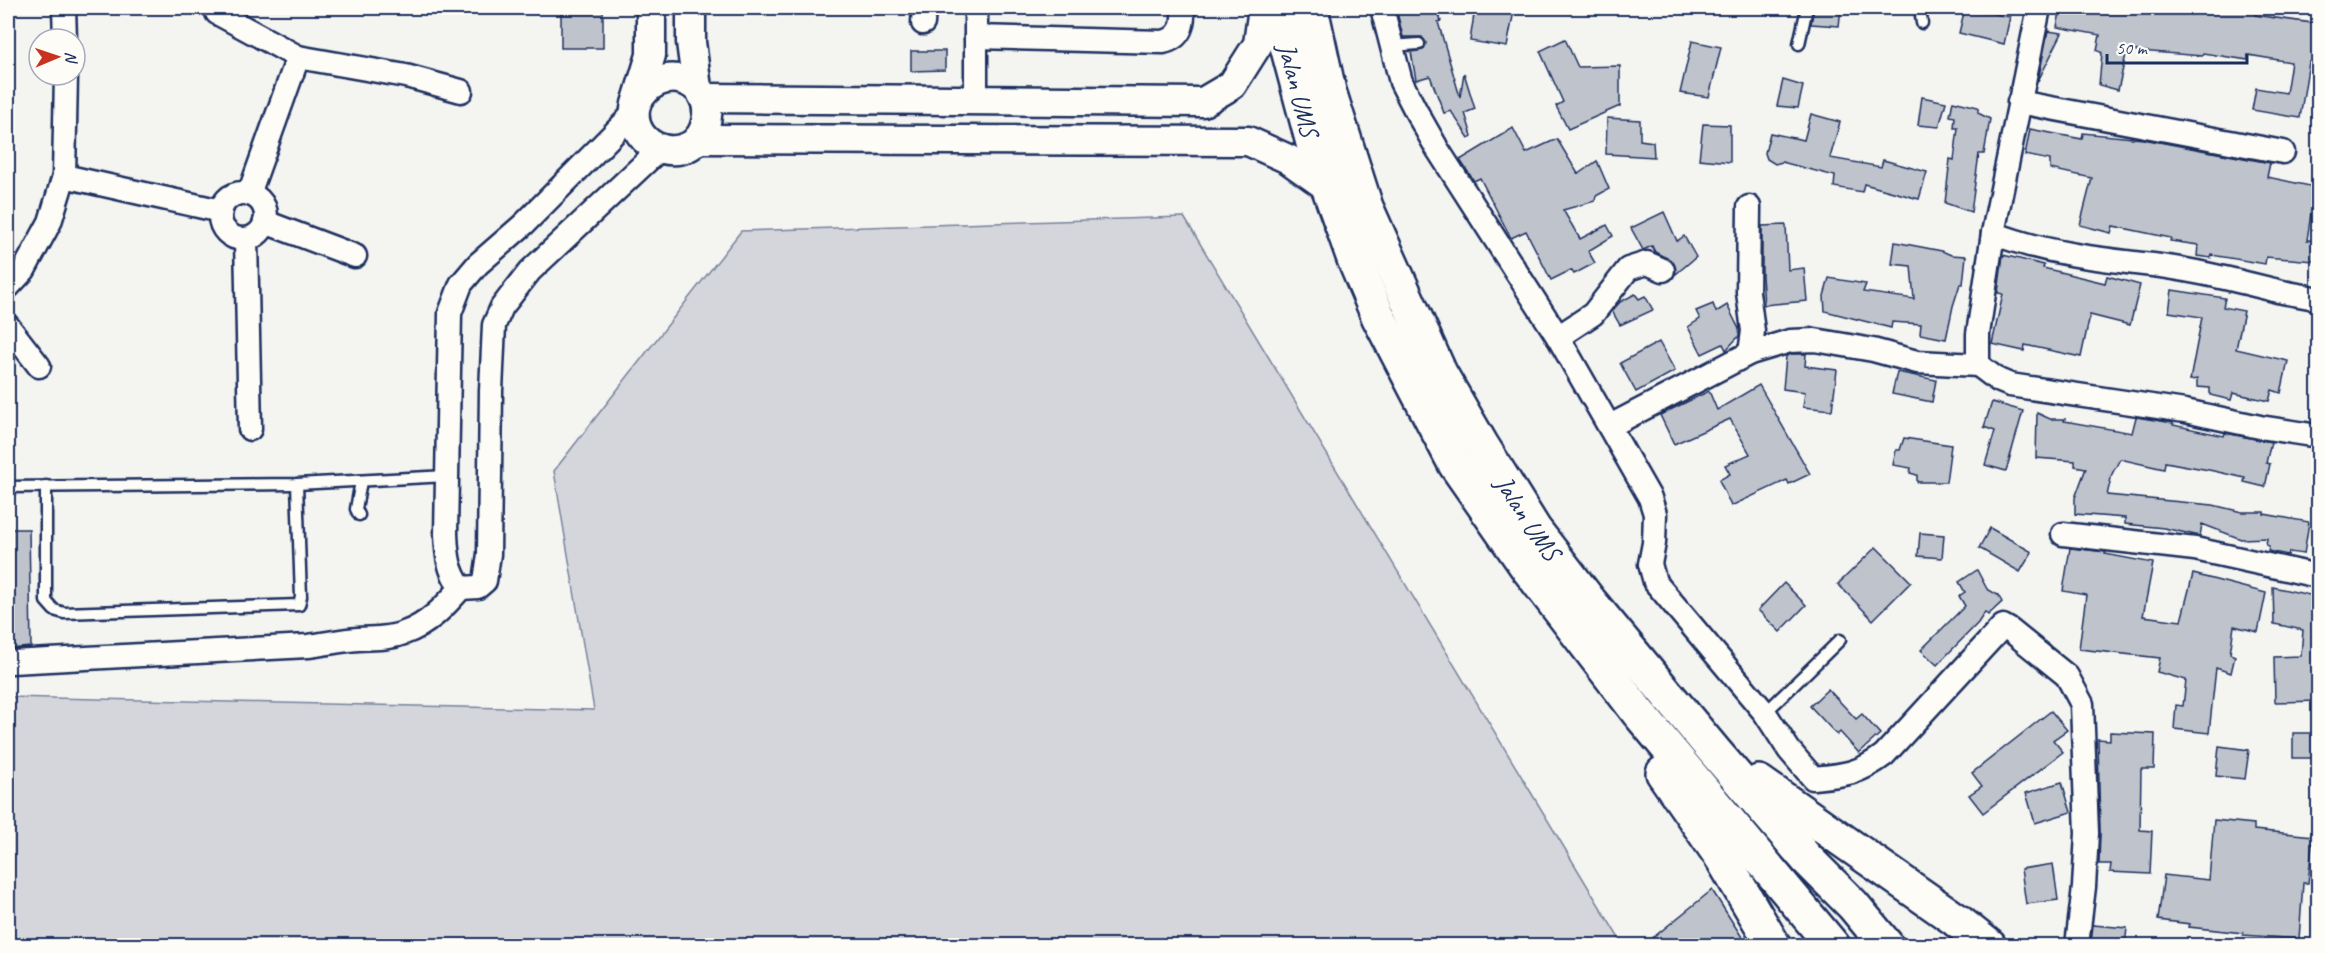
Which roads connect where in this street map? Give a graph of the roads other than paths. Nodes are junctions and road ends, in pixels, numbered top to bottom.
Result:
1 (64, 8) edge
2 (651, 8) edge
3 (691, 8) edge
4 (976, 8) edge
5 (1183, 8) edge
6 (1263, 8) edge
7 (1281, 8) edge
8 (1311, 8) edge
9 (1382, 8) edge
10 (1807, 8) edge
11 (1920, 8) edge
12 (2039, 8) edge
13 (217, 13) dead end
14 (1922, 23) dead end
15 (65, 27) edge
16 (976, 37) junction
17 (1419, 44) dead end
18 (1799, 45) dead end
19 (1391, 46) junction
20 (298, 57) junction
21 (66, 87) edge
22 (461, 91) dead end
23 (700, 93) junction
24 (976, 100) junction
25 (2019, 102) junction
26 (635, 108) junction
27 (698, 139) junction
28 (660, 149) junction
29 (2283, 152) dead end
30 (64, 176) junction
31 (1329, 188) junction
32 (249, 194) junction
33 (1749, 207) dead end
34 (221, 211) junction
35 (265, 222) junction
36 (1992, 233) junction
37 (246, 239) junction
38 (355, 256) dead end
39 (1663, 270) dead end
40 (8, 287) edge
41 (2319, 299) edge
42 (8, 326) edge
43 (1558, 337) junction
44 (1750, 353) junction
45 (1978, 365) junction
46 (39, 366) dead end
47 (1610, 426) junction
48 (250, 429) dead end
49 (2319, 436) edge
50 (447, 476) junction
51 (360, 481) junction
52 (297, 484) junction
53 (46, 486) junction
54 (8, 487) edge
55 (359, 515) dead end
56 (2063, 534) dead end
57 (2319, 576) edge
58 (461, 588) junction
59 (1840, 640) dead end
60 (12, 662) dead end
61 (1637, 711) junction
62 (1765, 712) junction
63 (1715, 752) junction
64 (1774, 945) edge
65 (1833, 945) edge
66 (1887, 945) edge
67 (1989, 945) edge
68 (2077, 945) edge

1 - 15 street
2 - 26 street
3 - 23 street
4 - 16 street
5 - 16 street
6 - 24 street
7 - 31 highway, Jalan UMS
8 - 63 highway, Jalan UMS
9 - 19 street
10 - 18 lane
11 - 14 lane
12 - 25 street
13 - 20 street
16 - 24 street
17 - 19 lane
19 - 43 street
20 - 22 street
20 - 32 street
21 - 30 street
23 - 24 street
23 - 26 street
23 - 27 street
25 - 29 street
25 - 36 street
26 - 28 street
26 - 50 street
27 - 28 street
27 - 31 street
28 - 58 street
30 - 34 street
30 - 40 street
31 - 61 highway, Jalan UMS
32 - 34 street
32 - 35 street
33 - 44 street
34 - 37 street
35 - 37 street
35 - 38 street
36 - 41 street
36 - 45 street
37 - 48 street
39 - 43 street
42 - 46 street
43 - 47 street
44 - 45 street
44 - 47 street
45 - 49 street
47 - 62 street
50 - 51 lane
50 - 58 street
51 - 52 lane
51 - 55 lane
52 - 53 lane
52 - 53 lane
53 - 54 lane
56 - 57 street
58 - 60 street
59 - 62 lane
61 - 64 highway
61 - 65 highway, Jalan UMS
62 - 68 street
63 - 66 highway, Jalan UMS
63 - 67 highway

